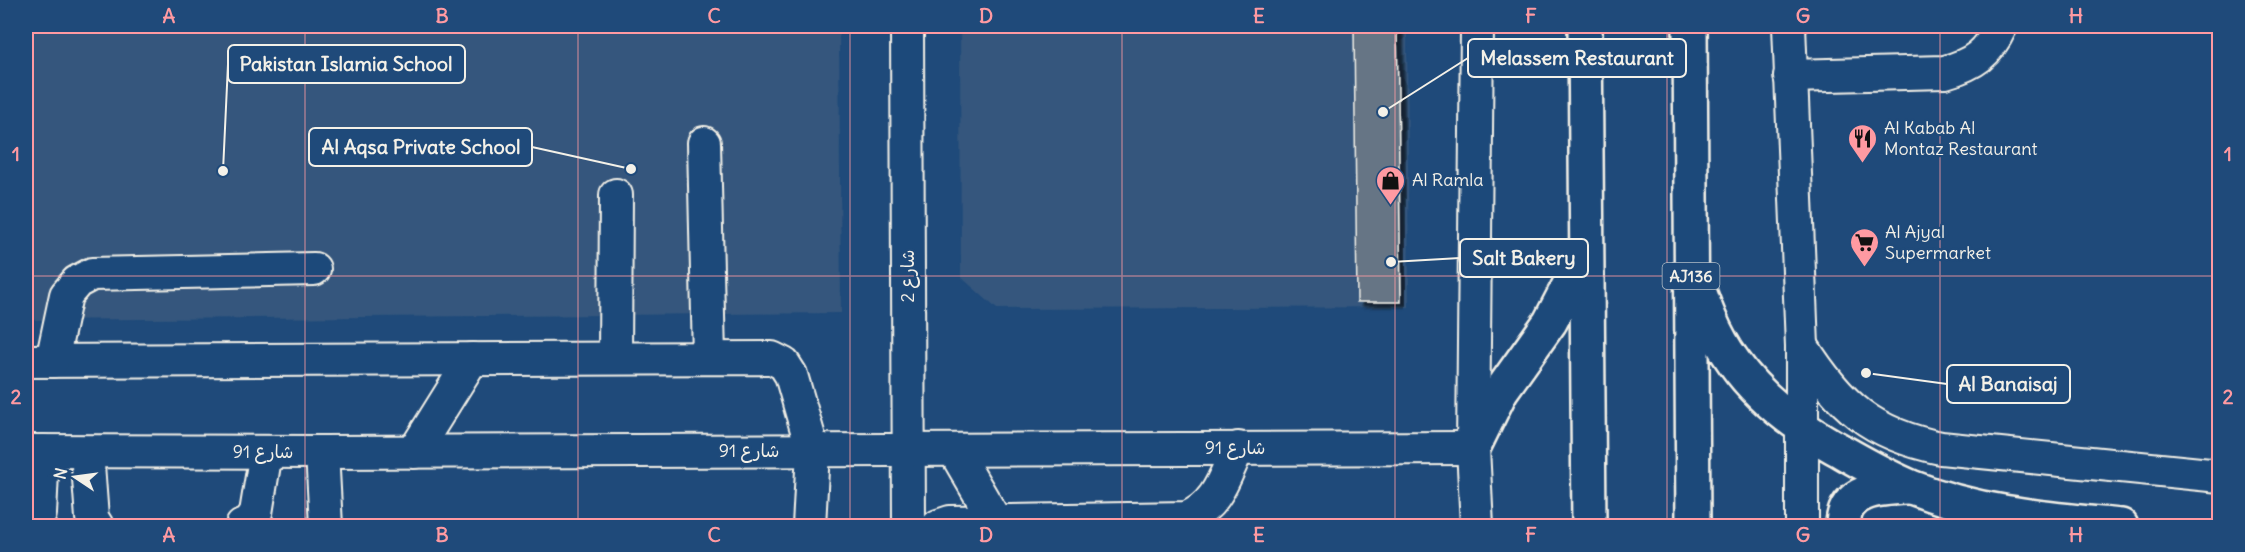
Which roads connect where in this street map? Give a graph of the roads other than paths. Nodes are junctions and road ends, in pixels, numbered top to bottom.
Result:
1 (907, 26) edge
2 (1478, 26) edge
3 (1585, 26) edge
4 (1690, 26) edge
5 (1789, 26) edge
6 (2001, 26) edge
7 (1790, 76) junction
8 (704, 143) dead end
9 (616, 195) dead end
10 (1587, 231) junction
11 (1691, 267) junction
12 (314, 269) dead end
13 (1802, 346) junction
14 (709, 357) junction
15 (615, 358) junction
16 (472, 359) junction
17 (39, 361) edge
18 (1802, 429) junction
19 (1473, 447) junction
20 (1238, 448) junction
21 (909, 450) junction
22 (954, 450) junction
23 (34, 451) edge
24 (813, 451) junction
25 (87, 452) junction
26 (266, 452) junction
27 (322, 452) junction
28 (414, 452) junction
29 (2220, 476) edge
30 (1911, 487) junction
31 (1192, 520) edge
32 (996, 522) junction
33 (33, 526) edge
34 (97, 526) edge
35 (243, 526) edge
36 (326, 526) edge
37 (809, 526) edge
38 (909, 526) edge
39 (938, 526) edge
40 (1477, 526) edge
41 (1589, 526) edge
42 (1693, 526) edge
43 (1802, 526) edge
44 (1843, 526) edge
45 (2121, 526) edge

1 - 21 street, شارع 2
2 - 19 street
3 - 10 main road
4 - 11 main road, AJ136
5 - 7 street
6 - 7 street
7 - 13 street
8 - 14 street
9 - 15 street
10 - 19 main road
10 - 41 main road
11 - 18 main road
11 - 42 main road, AJ136
12 - 17 street
13 - 18 street
13 - 29 street
14 - 15 street
14 - 24 street
15 - 16 street
16 - 17 street
16 - 28 street
18 - 30 main road
18 - 43 street
19 - 20 street, شارع 91
19 - 40 street
20 - 22 street, شارع 91
20 - 31 street
21 - 22 street, شارع 91
21 - 24 street, شارع 91
21 - 38 street, شارع 2
22 - 32 street
23 - 25 street, شارع 91
23 - 33 street
24 - 28 street, شارع 91
24 - 37 street
25 - 26 street, شارع 91
25 - 34 street
26 - 27 street, شارع 91
26 - 35 street
27 - 28 street, شارع 91
27 - 36 street
30 - 44 main road
30 - 45 main road
31 - 32 street
32 - 39 street

